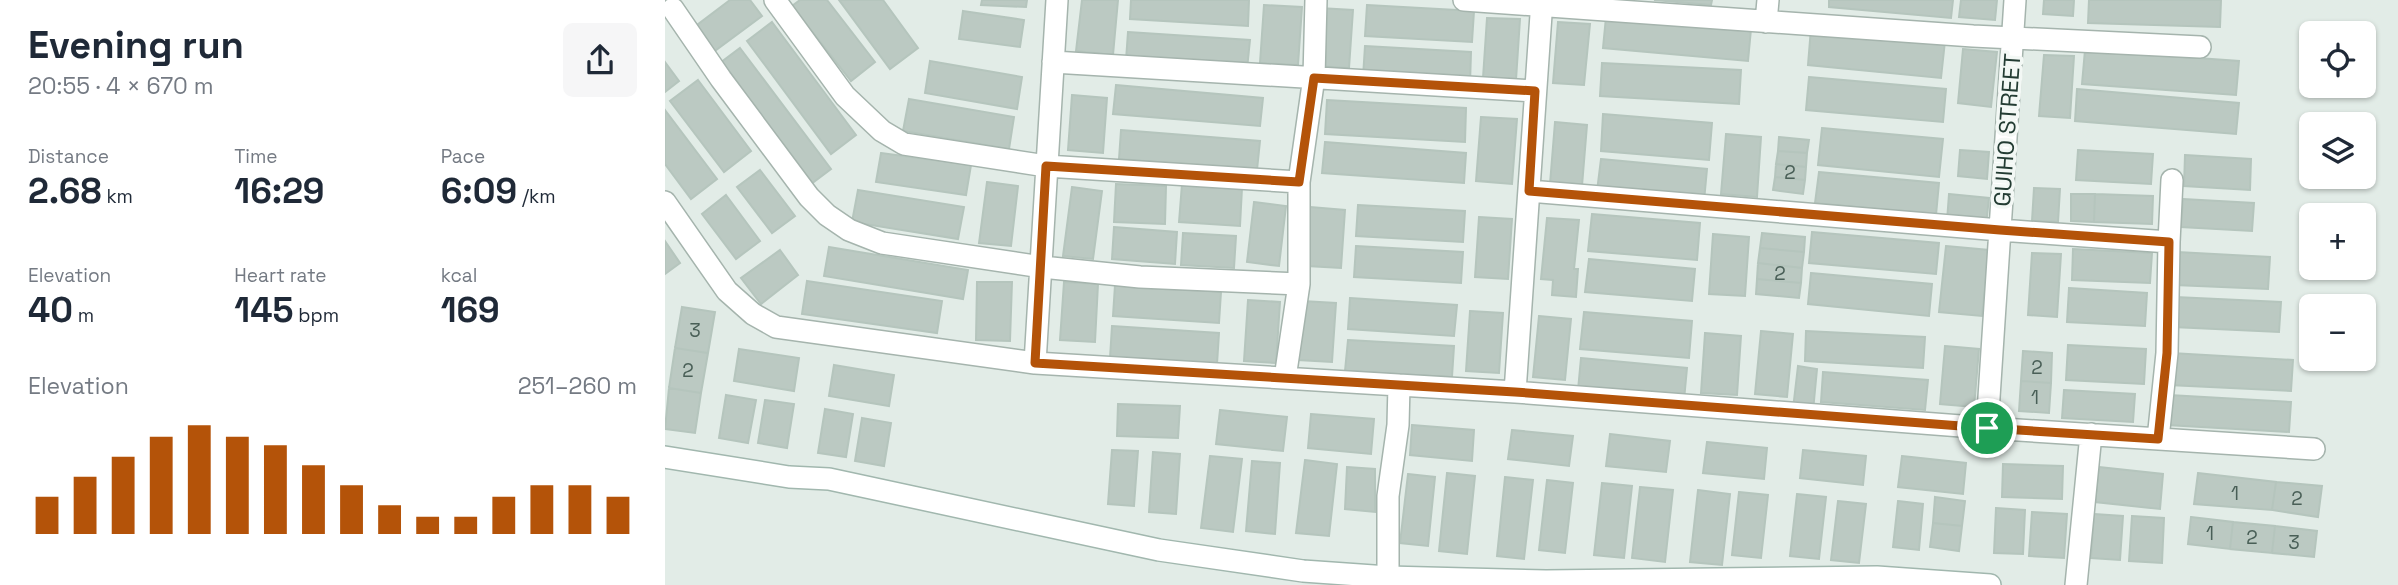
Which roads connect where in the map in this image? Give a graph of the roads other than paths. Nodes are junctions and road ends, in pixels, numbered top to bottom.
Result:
1 (775, 0) edge
2 (1057, 0) edge
3 (1315, 0) edge
4 (1464, 0) edge
5 (1768, 0) edge
6 (2015, 0) edge
7 (1541, 3) edge
8 (674, 8) edge
9 (1766, 22) junction
10 (2013, 38) junction
11 (2200, 47) dead end
12 (1053, 62) junction
13 (1314, 78) junction
14 (1535, 91) junction
15 (1046, 166) junction
16 (2172, 180) dead end
17 (1299, 182) junction
18 (1529, 191) junction
19 (665, 202) edge
20 (2000, 230) junction
21 (2169, 242) junction
22 (1042, 267) junction
23 (1299, 284) junction
24 (1035, 363) junction
25 (1285, 378) junction
26 (1399, 384) junction
27 (1515, 392) junction
28 (1987, 428) junction
29 (2091, 434) junction
30 (2158, 439) junction
31 (2314, 449) dead end
32 (665, 457) edge
33 (1388, 577) junction
34 (1876, 581) edge
35 (1990, 585) edge
36 (2076, 585) edge

1 - 15 street
2 - 12 street
3 - 13 street
4 - 7 street
5 - 9 street
6 - 10 street, GUIHO STREET
7 - 9 street
7 - 14 street
8 - 22 street
9 - 10 street
10 - 11 street
10 - 20 street, GUIHO STREET
12 - 13 street
12 - 15 street
13 - 14 street
13 - 17 street
14 - 18 street
15 - 17 street
15 - 22 street
16 - 21 street
17 - 23 street
18 - 20 street
18 - 27 street
19 - 24 street
20 - 21 street
20 - 28 street, GUIHO STREET
21 - 30 street
22 - 23 street
22 - 24 street
23 - 25 street
24 - 25 street
25 - 26 street
26 - 27 street
26 - 33 street
27 - 28 street
28 - 29 street
29 - 30 street
29 - 36 street
30 - 31 street
32 - 33 street
33 - 34 street
34 - 35 street

